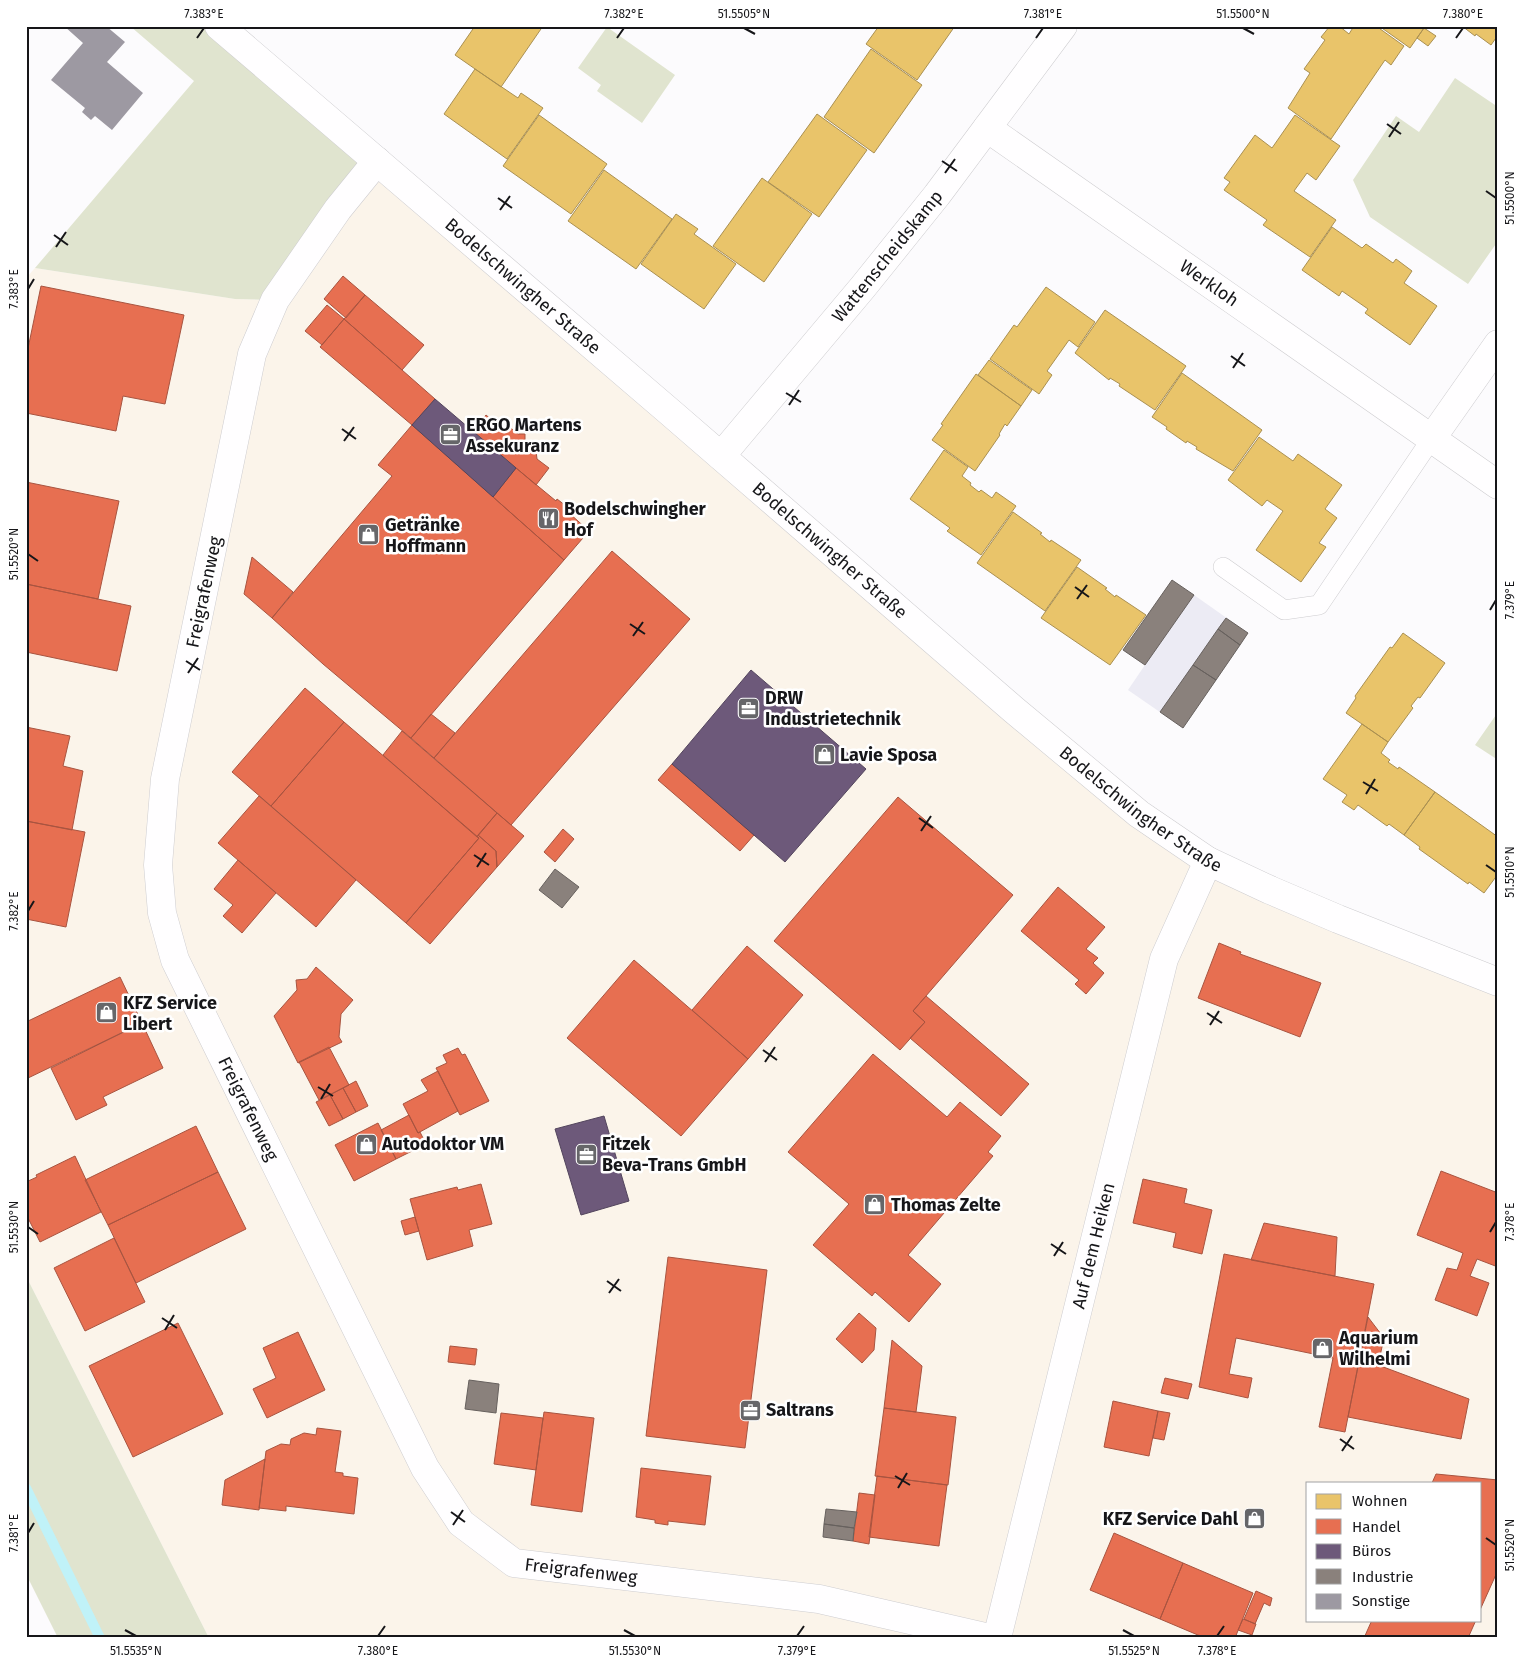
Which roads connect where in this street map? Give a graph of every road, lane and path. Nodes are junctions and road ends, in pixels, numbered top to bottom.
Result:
1 (219, 26) edge
2 (1063, 26) edge
3 (987, 128) junction
4 (377, 161) junction
5 (1498, 344) edge
6 (1432, 438) junction
7 (721, 456) junction
8 (1498, 485) edge
9 (1223, 567) dead end
10 (1208, 861) junction
11 (1498, 982) edge
12 (988, 1638) edge
13 (997, 1638) edge

1 - 4 street, Bodelschwingher Straße
2 - 3 street, Wattenscheidskamp
3 - 6 street, Werkloh
3 - 7 street, Wattenscheidskamp
4 - 7 street, Bodelschwingher Straße
4 - 12 street, Freigrafenweg
5 - 6 street
6 - 8 street, Werkloh
6 - 9 lane
7 - 10 street, Bodelschwingher Straße
10 - 11 street, Bodelschwingher Straße
10 - 13 street, Auf dem Heiken

